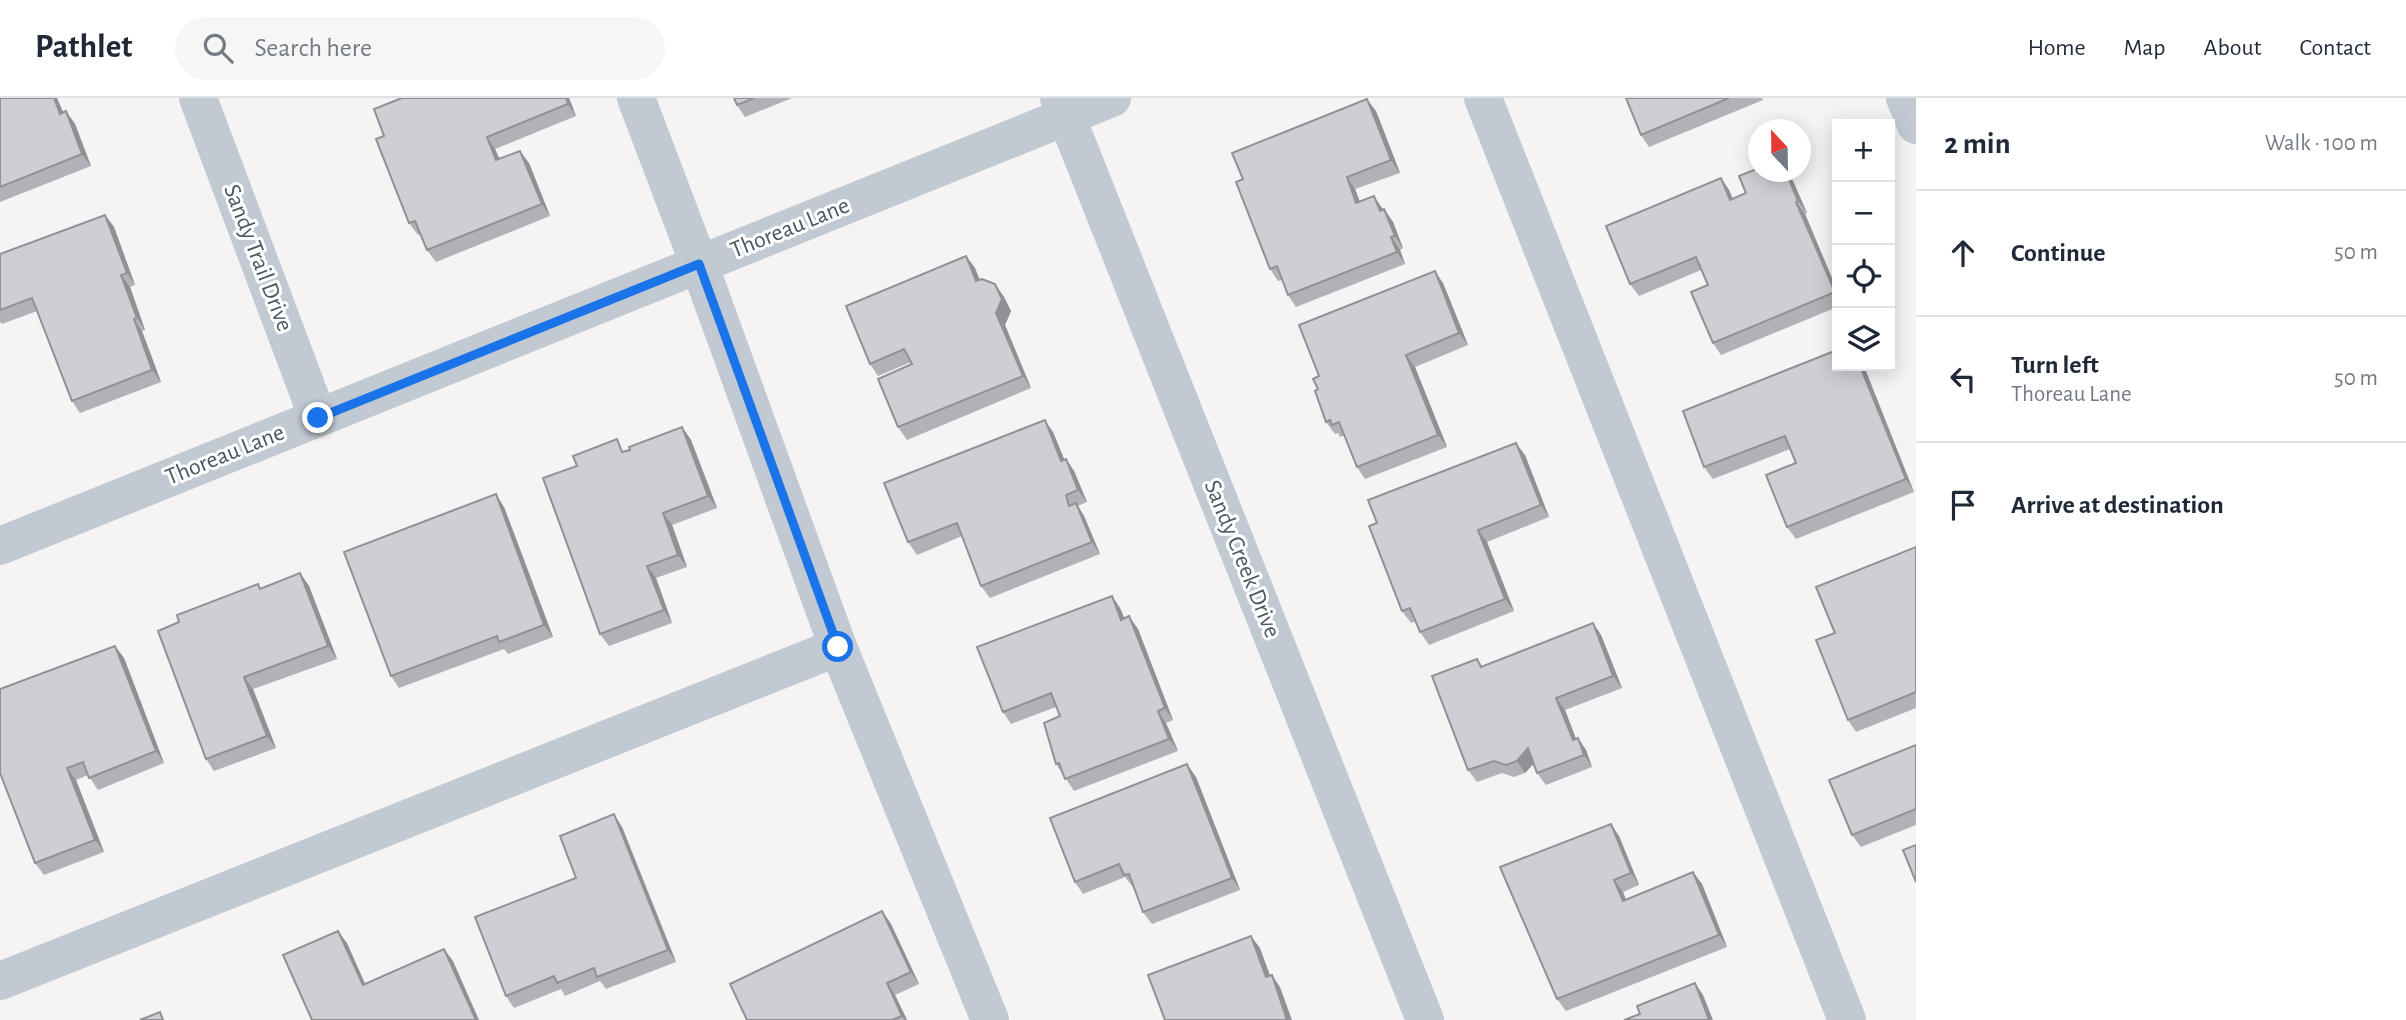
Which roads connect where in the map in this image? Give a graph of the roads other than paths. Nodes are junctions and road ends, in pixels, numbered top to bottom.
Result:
1 (198, 98) edge
2 (635, 98) edge
3 (1112, 98) edge
4 (1483, 98) edge
5 (1905, 98) edge
6 (1063, 107) edge
7 (1916, 125) edge
8 (699, 264) junction
9 (318, 418) junction
10 (0, 546) edge
11 (838, 647) junction
12 (0, 981) edge
13 (990, 1020) edge
14 (1424, 1020) edge
15 (1847, 1020) edge

1 - 9 street, Sandy Trail Drive
2 - 8 street
3 - 6 street, Thoreau Lane
4 - 15 street
5 - 7 street
6 - 8 street, Thoreau Lane
6 - 14 street, Sandy Creek Drive
8 - 9 street, Thoreau Lane
8 - 11 street
9 - 10 street, Thoreau Lane
11 - 12 street
11 - 13 street

